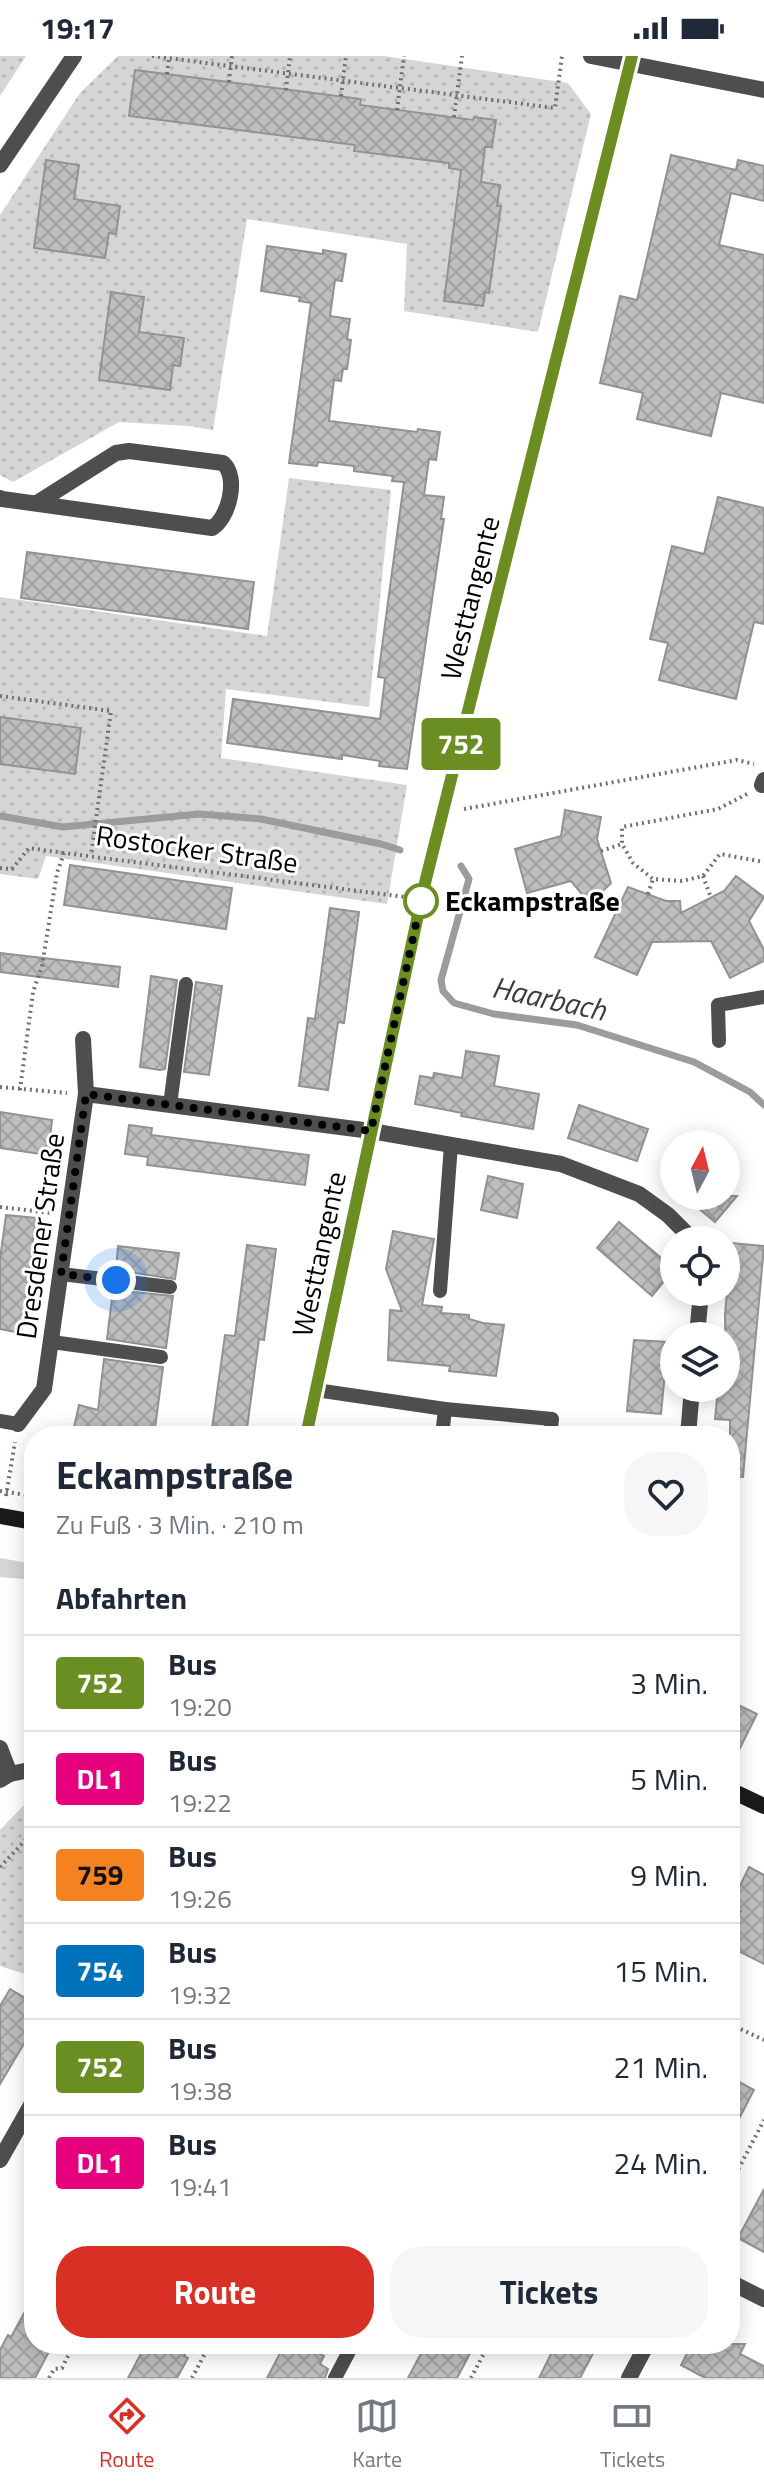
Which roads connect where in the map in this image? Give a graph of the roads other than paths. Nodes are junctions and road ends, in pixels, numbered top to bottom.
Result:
1 (74, 56) edge
2 (591, 56) edge
3 (631, 59) edge
4 (764, 90) edge
5 (0, 165) edge
6 (0, 498) edge
7 (37, 503) junction
8 (186, 984) dead end
9 (764, 997) edge
10 (83, 1039) dead end
11 (719, 1041) dead end
12 (86, 1094) junction
13 (170, 1105) junction
14 (371, 1131) junction
15 (451, 1145) junction
16 (679, 1226) edge
17 (61, 1274) junction
18 (170, 1287) dead end
19 (440, 1291) dead end
20 (52, 1342) junction
21 (161, 1357) dead end
22 (316, 1390) junction
23 (691, 1402) edge
24 (445, 1409) junction
25 (0, 1421) edge
26 (18, 1424) joint
27 (308, 1426) edge
28 (443, 1426) edge
29 (551, 1426) edge
30 (689, 1426) edge
31 (0, 1516) edge
32 (24, 1520) edge
33 (0, 1748) edge
34 (5, 1777) edge
35 (740, 1795) edge
36 (764, 1806) edge
37 (24, 2118) edge
38 (0, 2160) edge
39 (740, 2287) edge
40 (764, 2299) edge
41 (348, 2354) edge
42 (642, 2354) edge
43 (335, 2378) edge
44 (629, 2378) edge

1 - 5 street
2 - 3 street
3 - 4 street
3 - 14 street, Westtangente
6 - 7 street
7 - 7 street
8 - 13 lane
9 - 11 lane
10 - 12 street, Dresdener Straße
12 - 13 street
12 - 17 street, Dresdener Straße
13 - 14 street
14 - 15 street
14 - 22 street, Westtangente
15 - 16 street
15 - 19 lane
17 - 18 lane
17 - 20 street, Dresdener Straße
20 - 21 lane
20 - 26 street, Dresdener Straße
22 - 24 lane
22 - 27 street, Westtangente
23 - 30 street
24 - 28 lane
24 - 29 lane
25 - 26 lane
31 - 32 main road
33 - 34 street
35 - 36 main road
37 - 38 street
39 - 40 street
41 - 43 lane
42 - 44 street

